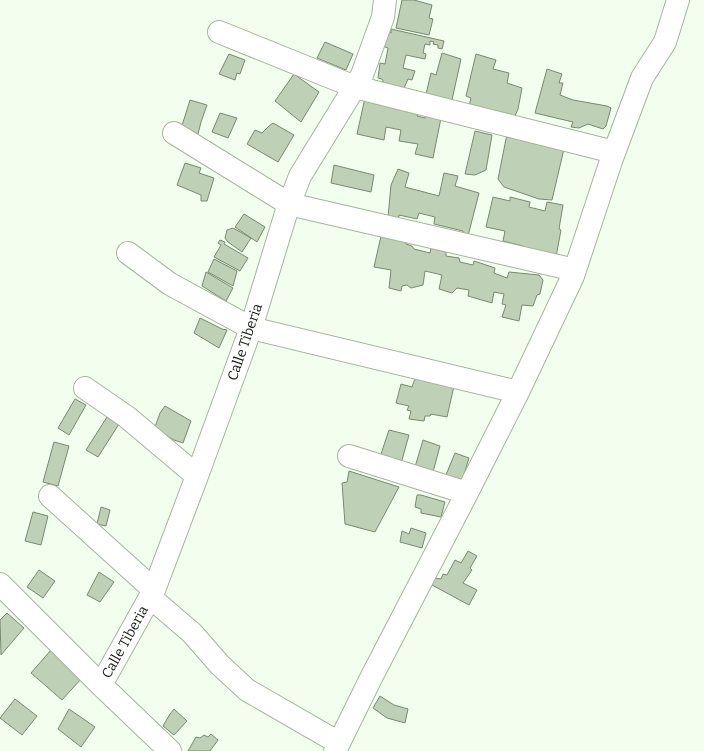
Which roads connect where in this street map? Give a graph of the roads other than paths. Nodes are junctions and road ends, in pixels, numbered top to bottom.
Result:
1 (385, 0) edge
2 (678, 0) edge
3 (219, 32) dead end
4 (355, 86) junction
5 (174, 133) dead end
6 (614, 152) junction
7 (289, 204) junction
8 (128, 253) dead end
9 (575, 270) junction
10 (251, 328) junction
11 (86, 388) dead end
12 (518, 392) junction
13 (349, 456) dead end
14 (198, 476) junction
15 (467, 493) junction
16 (50, 496) dead end
17 (0, 584) edge
18 (152, 593) junction
19 (101, 685) junction
20 (337, 747) edge
21 (170, 751) edge

1 - 4 street, Calle Tiberia
2 - 6 street
3 - 4 street
4 - 6 street
4 - 7 street, Calle Tiberia
5 - 7 street
6 - 9 street
7 - 9 street
7 - 10 street, Calle Tiberia
8 - 10 street
9 - 12 street
10 - 12 street
10 - 14 street, Calle Tiberia
11 - 14 street
12 - 15 street
13 - 15 street
14 - 18 street, Calle Tiberia
15 - 20 street
16 - 18 street
17 - 19 street
18 - 19 street, Calle Tiberia
18 - 20 street
19 - 21 street

